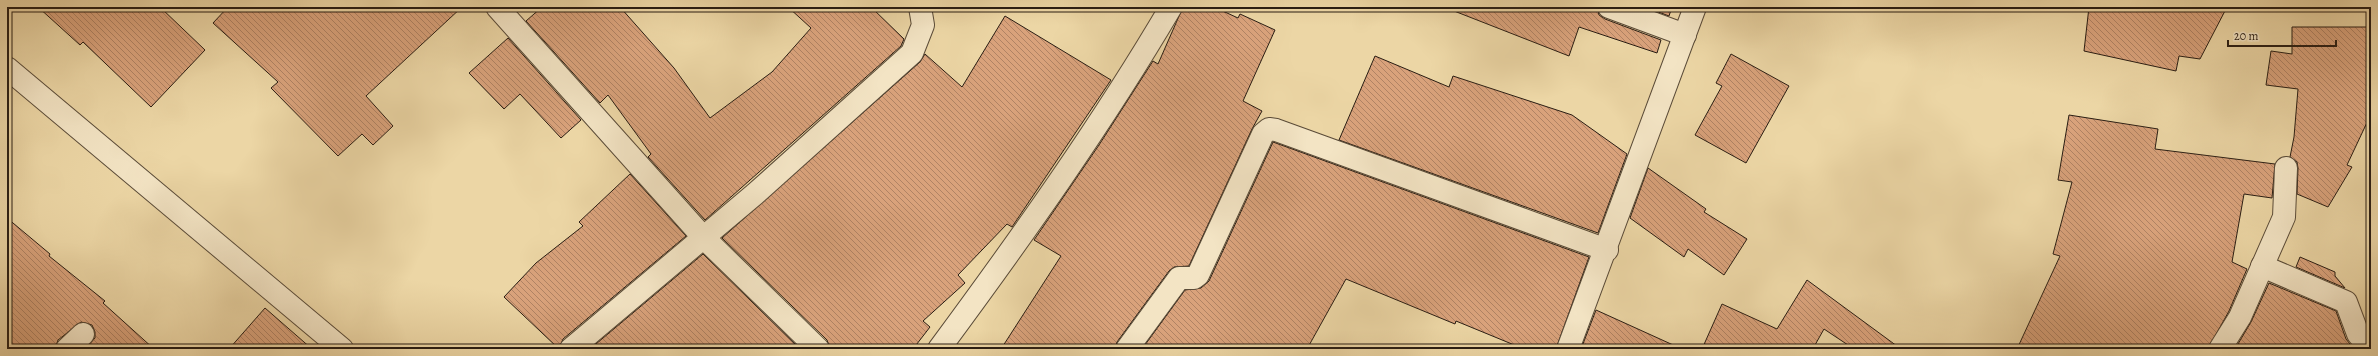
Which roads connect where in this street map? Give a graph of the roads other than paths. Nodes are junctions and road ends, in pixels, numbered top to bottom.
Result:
1 (497, 7) edge
2 (920, 7) edge
3 (1171, 7) edge
4 (1609, 7) edge
5 (1695, 7) edge
6 (1685, 35) junction
7 (7, 68) edge
8 (2286, 168) dead end
9 (703, 237) junction
10 (1607, 250) junction
11 (2262, 266) junction
12 (83, 334) dead end
13 (67, 349) edge
14 (342, 349) edge
15 (571, 349) edge
16 (818, 349) edge
17 (939, 349) edge
18 (1127, 349) edge
19 (1568, 349) edge
20 (2220, 349) edge
21 (2371, 349) edge

1 - 9 street
2 - 9 street
3 - 17 street
4 - 6 street
5 - 6 street
6 - 10 street
7 - 14 street
8 - 11 street
9 - 15 street
9 - 16 street
10 - 18 street
10 - 19 street
11 - 20 street
11 - 21 street
12 - 13 street

